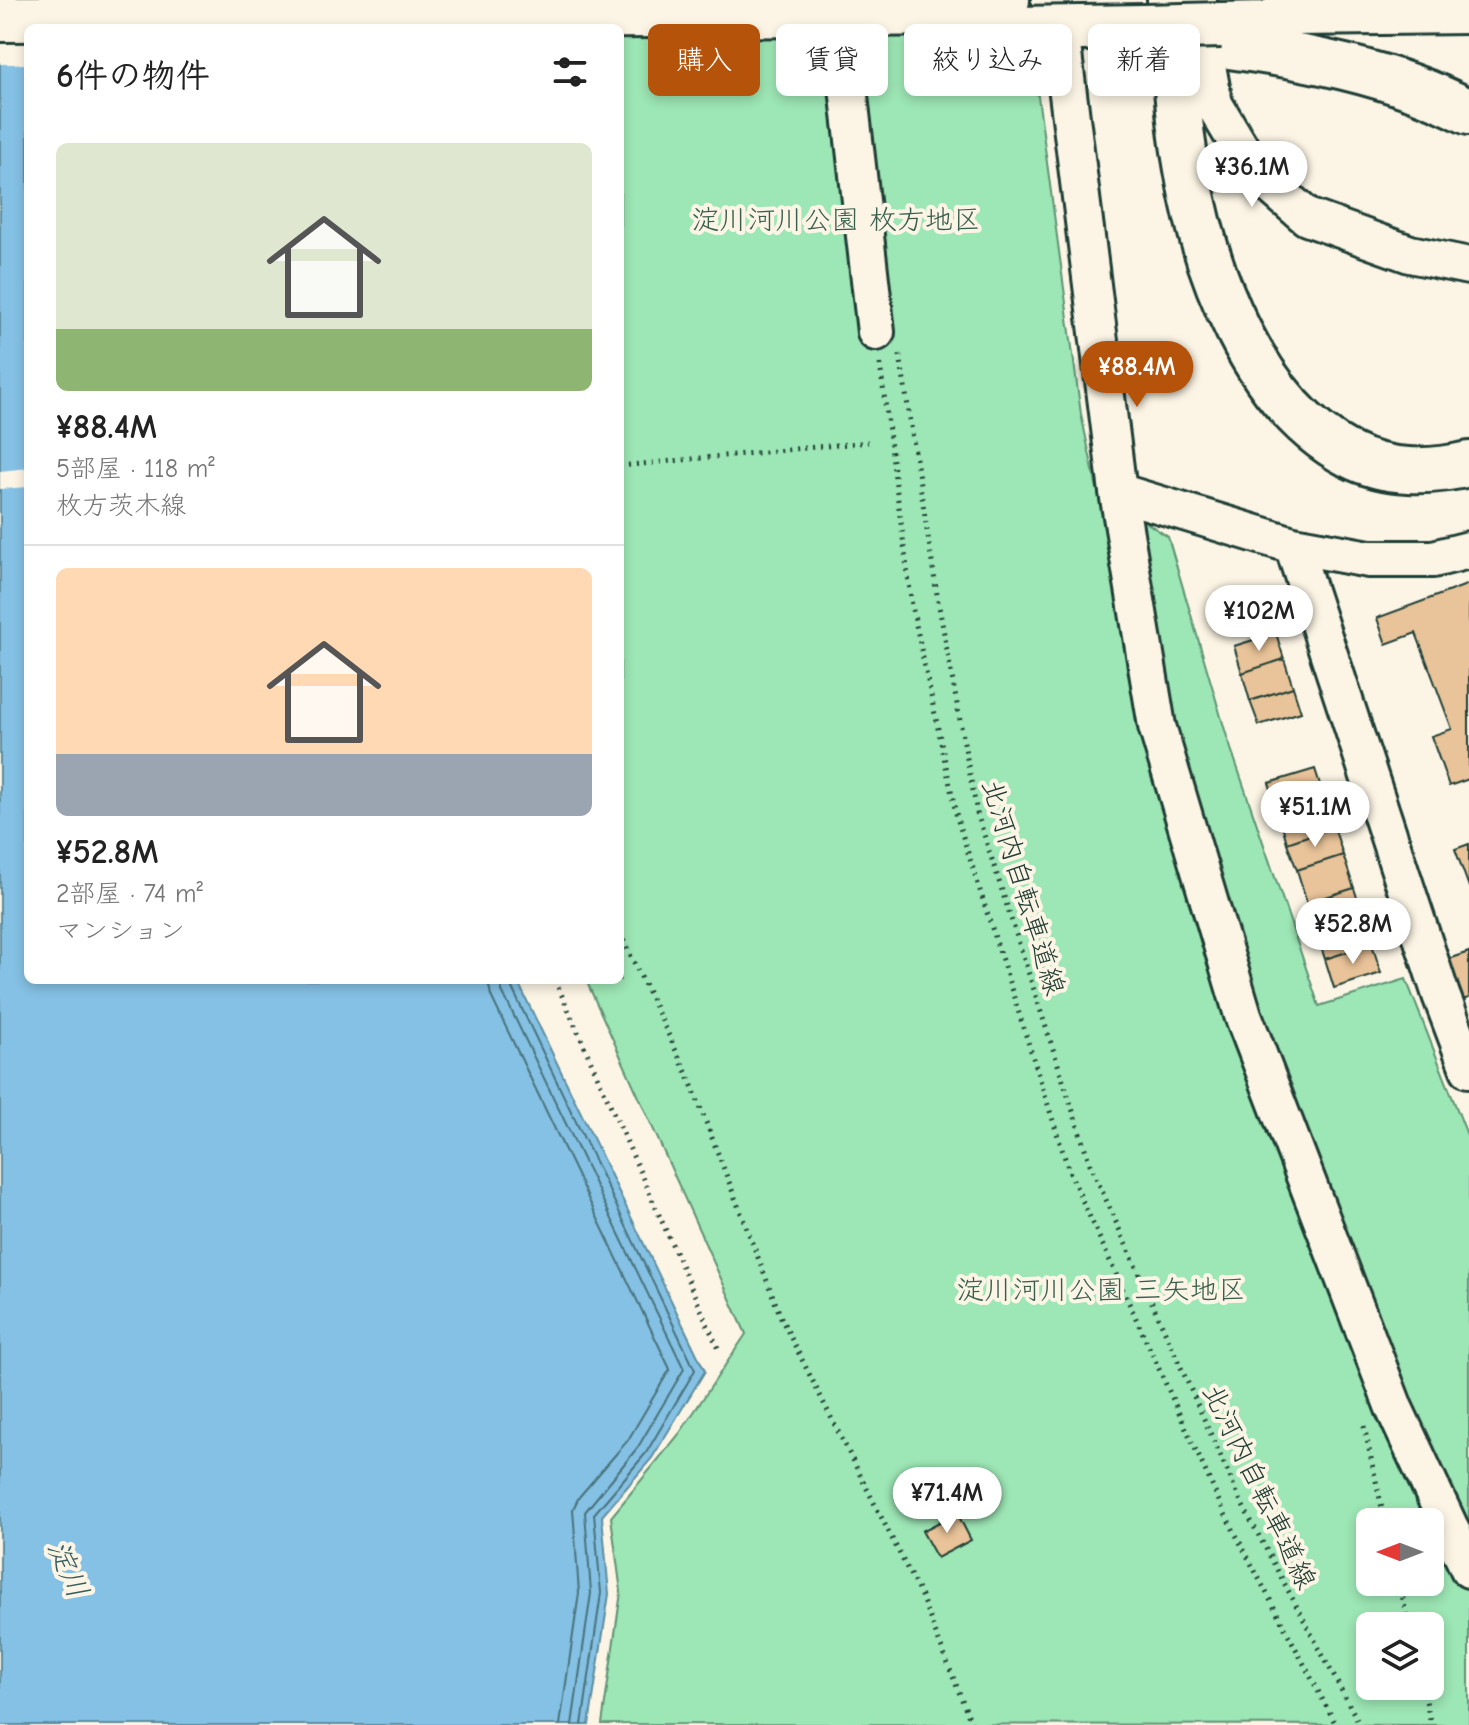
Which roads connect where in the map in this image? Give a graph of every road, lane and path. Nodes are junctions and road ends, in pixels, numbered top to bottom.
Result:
1 (838, 0) edge
2 (1277, 7) edge
3 (1450, 11) edge
4 (1003, 14) edge
5 (0, 19) edge
6 (1211, 23) edge
7 (1039, 24) edge
8 (1148, 24) edge
9 (1068, 96) edge
10 (1167, 96) edge
11 (1469, 112) edge
12 (1469, 266) edge
13 (887, 338) junction
14 (868, 442) dead end
15 (1469, 464) edge
16 (624, 466) edge
17 (1118, 492) junction
18 (1293, 545) junction
19 (1469, 550) edge
20 (624, 941) edge
21 (557, 984) edge
22 (1469, 1069) edge
23 (718, 1348) dead end
24 (1469, 1569) edge
25 (1426, 1700) edge
26 (972, 1725) edge
27 (1336, 1725) edge
28 (1360, 1725) edge
29 (1431, 1725) edge

1 - 13 street
2 - 3 main road
2 - 6 main road
4 - 5 main road, bridge
4 - 7 main road
6 - 8 main road, bridge
6 - 11 main road
6 - 12 street
9 - 17 street
10 - 15 main road
13 - 27 path, 北河内自転車道線
13 - 28 path, 北河内自転車道線
14 - 16 path
17 - 18 street
17 - 24 street
18 - 19 street
18 - 22 street
20 - 26 path
21 - 23 path
25 - 29 path

